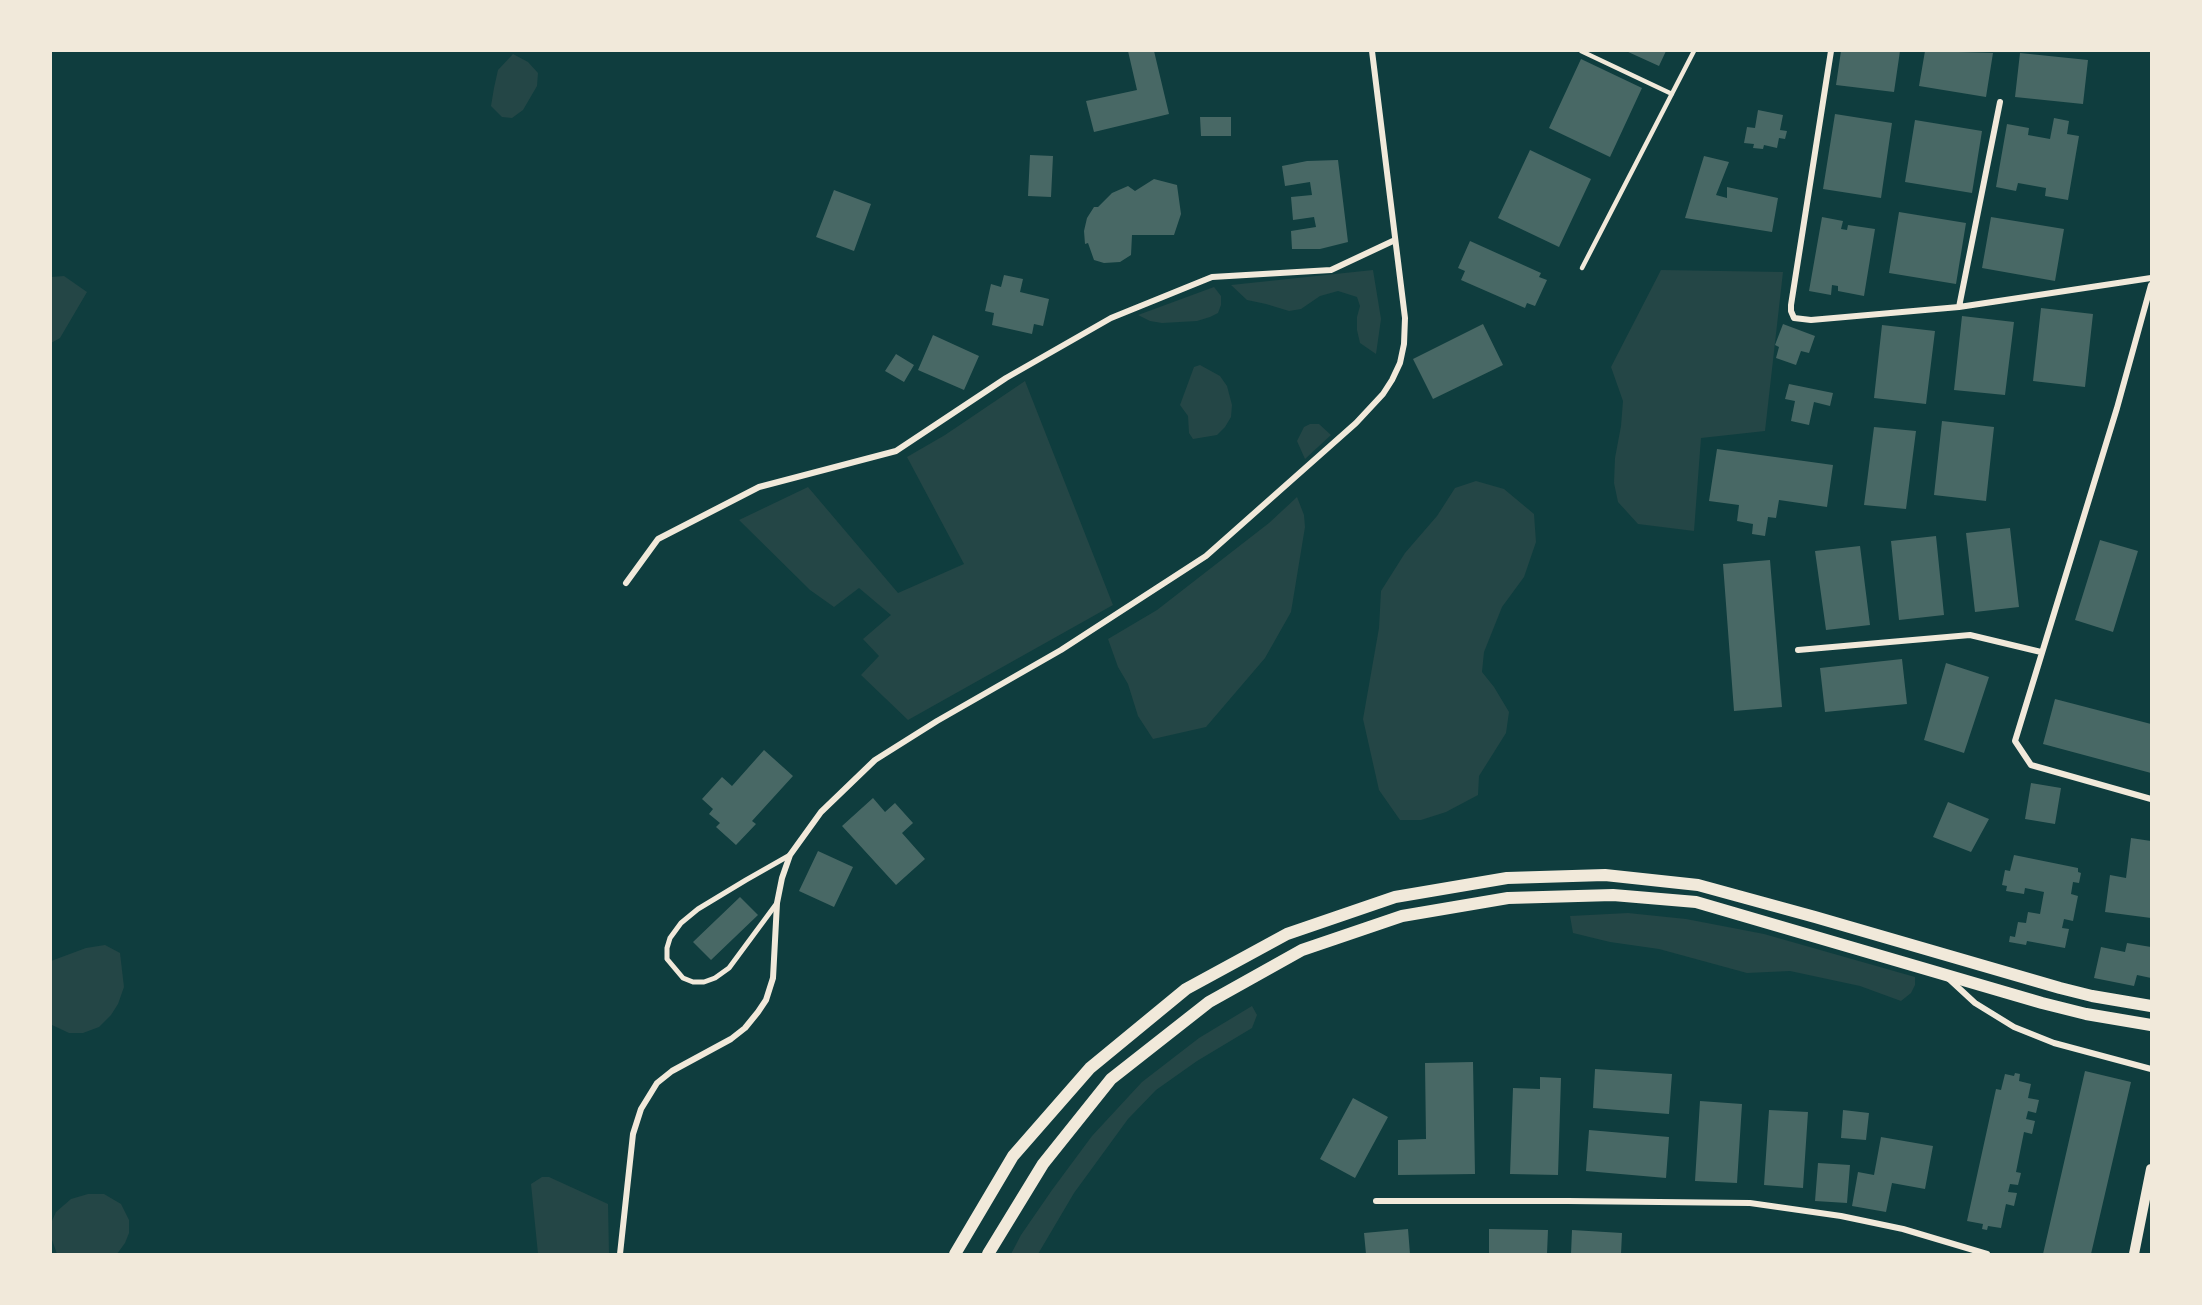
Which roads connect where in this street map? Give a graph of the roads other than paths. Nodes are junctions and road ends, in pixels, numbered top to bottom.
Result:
1 (1372, 51) edge
2 (1581, 51) edge
3 (1694, 51) edge
4 (1831, 51) edge
5 (1672, 94) junction
6 (2000, 102) dead end
7 (1395, 240) junction
8 (1582, 268) dead end
9 (2151, 278) edge
10 (2151, 285) edge
11 (1959, 307) junction
12 (626, 583) dead end
13 (1798, 650) dead end
14 (2042, 652) junction
15 (2151, 799) edge
16 (790, 855) junction
17 (777, 903) junction
18 (1942, 973) junction
19 (2151, 1006) edge
20 (2151, 1025) edge
21 (2151, 1069) edge
22 (2151, 1169) edge
23 (1376, 1202) dead end
24 (620, 1254) edge
25 (956, 1254) edge
26 (988, 1254) edge
27 (1987, 1254) edge
28 (2133, 1254) edge

1 - 7 street
2 - 5 lane
3 - 5 lane
4 - 11 street
5 - 8 lane
6 - 11 street
7 - 12 street
7 - 16 street
9 - 11 street
10 - 14 street
13 - 14 street
14 - 15 street
16 - 17 street
16 - 17 street
17 - 24 street
18 - 20 main road
18 - 21 street
18 - 26 main road
19 - 25 main road
22 - 28 street
23 - 27 street

